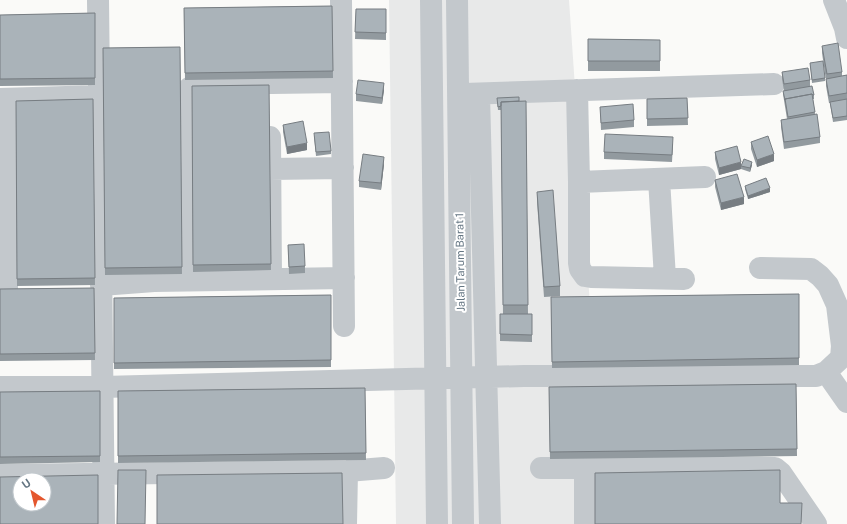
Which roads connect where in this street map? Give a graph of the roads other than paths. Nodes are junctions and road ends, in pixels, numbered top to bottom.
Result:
1 (98, 0) edge
2 (341, 0) edge
3 (431, 0) edge
4 (458, 0) edge
5 (834, 0) edge
6 (458, 35) junction
7 (431, 36) junction
8 (847, 38) edge
9 (342, 82) junction
10 (432, 82) junction
11 (774, 84) dead end
12 (465, 90) junction
13 (577, 90) junction
14 (99, 96) junction
15 (4, 99) edge
16 (432, 125) junction
17 (469, 125) junction
18 (270, 137) edge
19 (343, 168) junction
20 (270, 169) junction
21 (481, 170) junction
22 (433, 171) junction
23 (459, 171) junction
24 (706, 177) dead end
25 (658, 179) junction
26 (580, 182) junction
27 (483, 229) junction
28 (460, 231) junction
29 (434, 232) junction
30 (760, 268) dead end
31 (344, 278) junction
32 (271, 279) junction
33 (188, 280) junction
34 (461, 283) junction
35 (484, 283) junction
36 (434, 284) junction
37 (101, 286) junction
38 (12, 292) edge
39 (344, 326) dead end
40 (461, 338) junction
41 (485, 338) junction
42 (435, 339) junction
43 (838, 362) edge
44 (486, 376) junction
45 (435, 377) junction
46 (462, 377) junction
47 (0, 387) edge
48 (103, 387) junction
49 (847, 402) edge
50 (436, 424) junction
51 (462, 425) junction
52 (488, 426) junction
53 (463, 467) junction
54 (488, 467) junction
55 (585, 467) junction
56 (384, 468) dead end
57 (436, 468) junction
58 (541, 468) dead end
59 (347, 471) junction
60 (104, 473) junction
61 (0, 475) edge
62 (463, 519) edge
63 (490, 519) edge
64 (437, 520) edge
65 (104, 524) edge
66 (346, 524) edge
67 (585, 524) edge
68 (816, 524) edge

1 - 14 street
2 - 9 street
3 - 7 street
4 - 6 street, Jalan Tarum Barat 1
5 - 8 street
6 - 7 street
6 - 12 street, Jalan Tarum Barat 1
7 - 10 street
9 - 19 street
9 - 33 street
10 - 12 street
10 - 16 street
11 - 13 street
12 - 13 street
12 - 17 street, Jalan Tarum Barat 1
13 - 26 street
14 - 15 street
14 - 37 street
15 - 38 street
16 - 17 street
16 - 22 street
17 - 21 street
17 - 23 street, Jalan Tarum Barat 1
18 - 20 street
19 - 20 street
19 - 31 street
20 - 32 street
21 - 23 street
21 - 27 street
22 - 23 street
22 - 29 street
23 - 28 street, Jalan Tarum Barat 1
24 - 25 street
25 - 26 street
25 - 26 street
27 - 28 street
27 - 35 street
28 - 29 street
28 - 34 street, Jalan Tarum Barat 1
29 - 36 street
30 - 43 street
31 - 32 street
31 - 39 street
32 - 33 street
33 - 37 street
34 - 35 street
34 - 36 street
34 - 40 street, Jalan Tarum Barat 1
35 - 41 street
36 - 42 street
37 - 48 street
40 - 41 street
40 - 42 street
40 - 46 street, Jalan Tarum Barat 1
41 - 44 street
42 - 45 street
43 - 44 street
43 - 49 street
44 - 46 street
44 - 52 street
45 - 46 street
45 - 48 street
45 - 50 street
46 - 51 street, Jalan Tarum Barat 1
47 - 48 street
48 - 60 street
50 - 51 street
50 - 57 street
51 - 52 street
51 - 53 street, Jalan Tarum Barat 1
52 - 54 street
53 - 54 street
53 - 57 street
53 - 62 street, Jalan Tarum Barat 1
54 - 63 street
55 - 58 street
55 - 67 street
55 - 68 street
56 - 59 street
57 - 64 street
59 - 60 street
59 - 66 street
60 - 61 street
60 - 65 street
62 - 63 street
62 - 64 street

